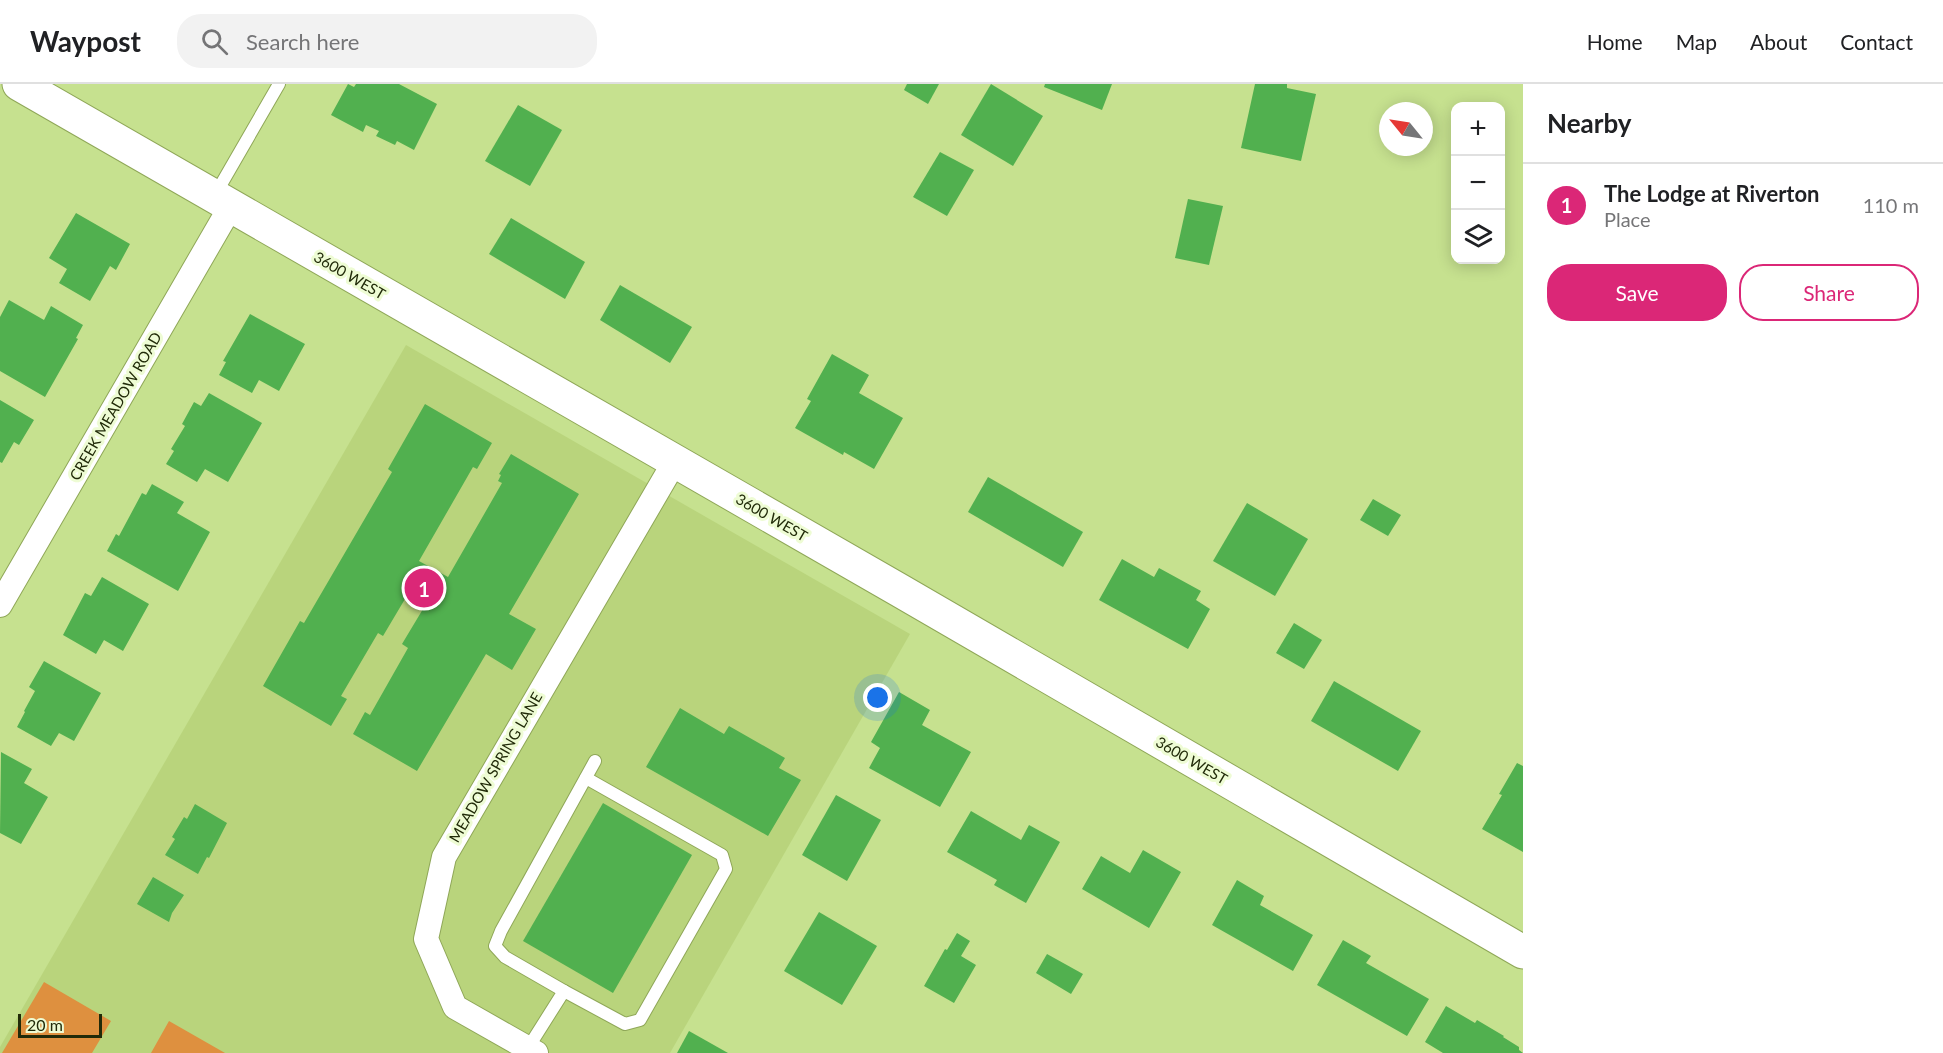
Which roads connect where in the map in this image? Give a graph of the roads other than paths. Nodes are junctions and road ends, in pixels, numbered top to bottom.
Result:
1 (19, 84) edge
2 (279, 84) edge
3 (223, 202) junction
4 (675, 461) junction
5 (0, 605) edge
6 (595, 761) dead end
7 (586, 778) junction
8 (1523, 952) edge
9 (564, 991) junction
10 (532, 1050) edge

1 - 3 main road, 3600 WEST
2 - 3 lane
3 - 4 main road, 3600 WEST
3 - 5 street, CREEK MEADOW ROAD
4 - 8 main road, 3600 WEST
4 - 10 street, MEADOW SPRING LANE
6 - 7 lane
7 - 9 lane
7 - 9 lane
9 - 10 lane

